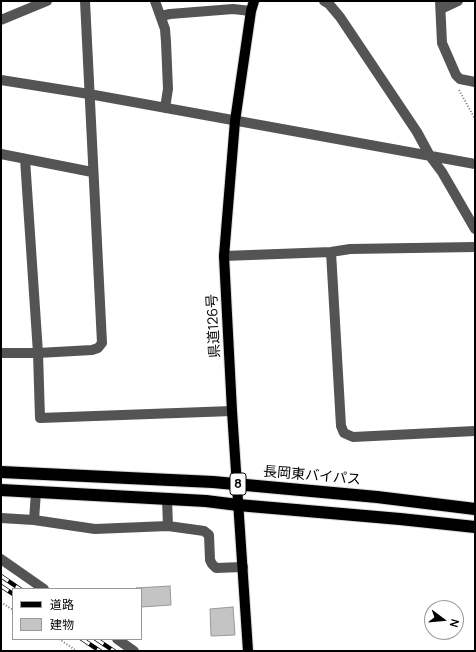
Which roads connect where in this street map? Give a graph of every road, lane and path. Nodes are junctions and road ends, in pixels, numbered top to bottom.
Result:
1 (47, 1) edge
2 (85, 1) edge
3 (155, 1) edge
4 (254, 1) edge
5 (324, 1) edge
6 (458, 1) edge
7 (440, 5) edge
8 (251, 11) junction
9 (160, 16) junction
10 (1, 20) edge
11 (460, 79) junction
12 (1, 80) edge
13 (475, 82) edge
14 (89, 94) junction
15 (165, 108) junction
16 (475, 119) edge
17 (236, 121) junction
18 (1, 154) edge
19 (430, 156) junction
20 (25, 158) junction
21 (475, 164) edge
22 (92, 172) junction
23 (475, 228) edge
24 (475, 247) edge
25 (331, 252) junction
26 (224, 256) junction
27 (1, 353) edge
28 (38, 353) junction
29 (232, 411) junction
30 (475, 431) edge
31 (1, 472) edge
32 (237, 484) junction
33 (1, 490) edge
34 (36, 492) junction
35 (167, 499) junction
36 (238, 505) junction
37 (475, 509) edge
38 (1, 518) edge
39 (34, 520) junction
40 (168, 526) junction
41 (475, 527) edge
42 (1, 559) edge
43 (243, 567) junction
44 (43, 588) edge
45 (1, 602) edge
46 (12, 609) edge
47 (60, 640) edge
48 (118, 640) edge
49 (77, 651) edge
50 (134, 651) edge
51 (248, 651) edge

1 - 10 street
2 - 14 street
3 - 9 street
4 - 8 main road, 県道126号
5 - 19 street
6 - 7 street
7 - 11 street
8 - 9 street
8 - 17 main road, 県道126号
9 - 15 street
11 - 13 street
11 - 16 path
12 - 14 street
14 - 15 street
14 - 22 street
15 - 17 street
17 - 19 street
17 - 26 main road, 県道126号
18 - 20 street
19 - 21 street
19 - 23 street
20 - 22 street
20 - 28 street
22 - 28 street
24 - 25 street
25 - 26 street
25 - 30 street
26 - 29 main road, 県道126号
27 - 28 street
28 - 29 street
29 - 32 main road, 県道126号
31 - 32 highway, 長岡東バイパス / 8
32 - 36 main road, 県道126号
32 - 37 highway, 長岡東バイパス / 8
33 - 34 highway, 8
34 - 35 highway, 8
34 - 39 street
35 - 36 highway, 8
35 - 40 street
36 - 41 highway, 8
36 - 43 main road, 県道126号
38 - 39 street
39 - 40 street
40 - 43 street
42 - 44 street
43 - 51 main road, 県道126号
45 - 46 path
47 - 49 path
48 - 50 street

